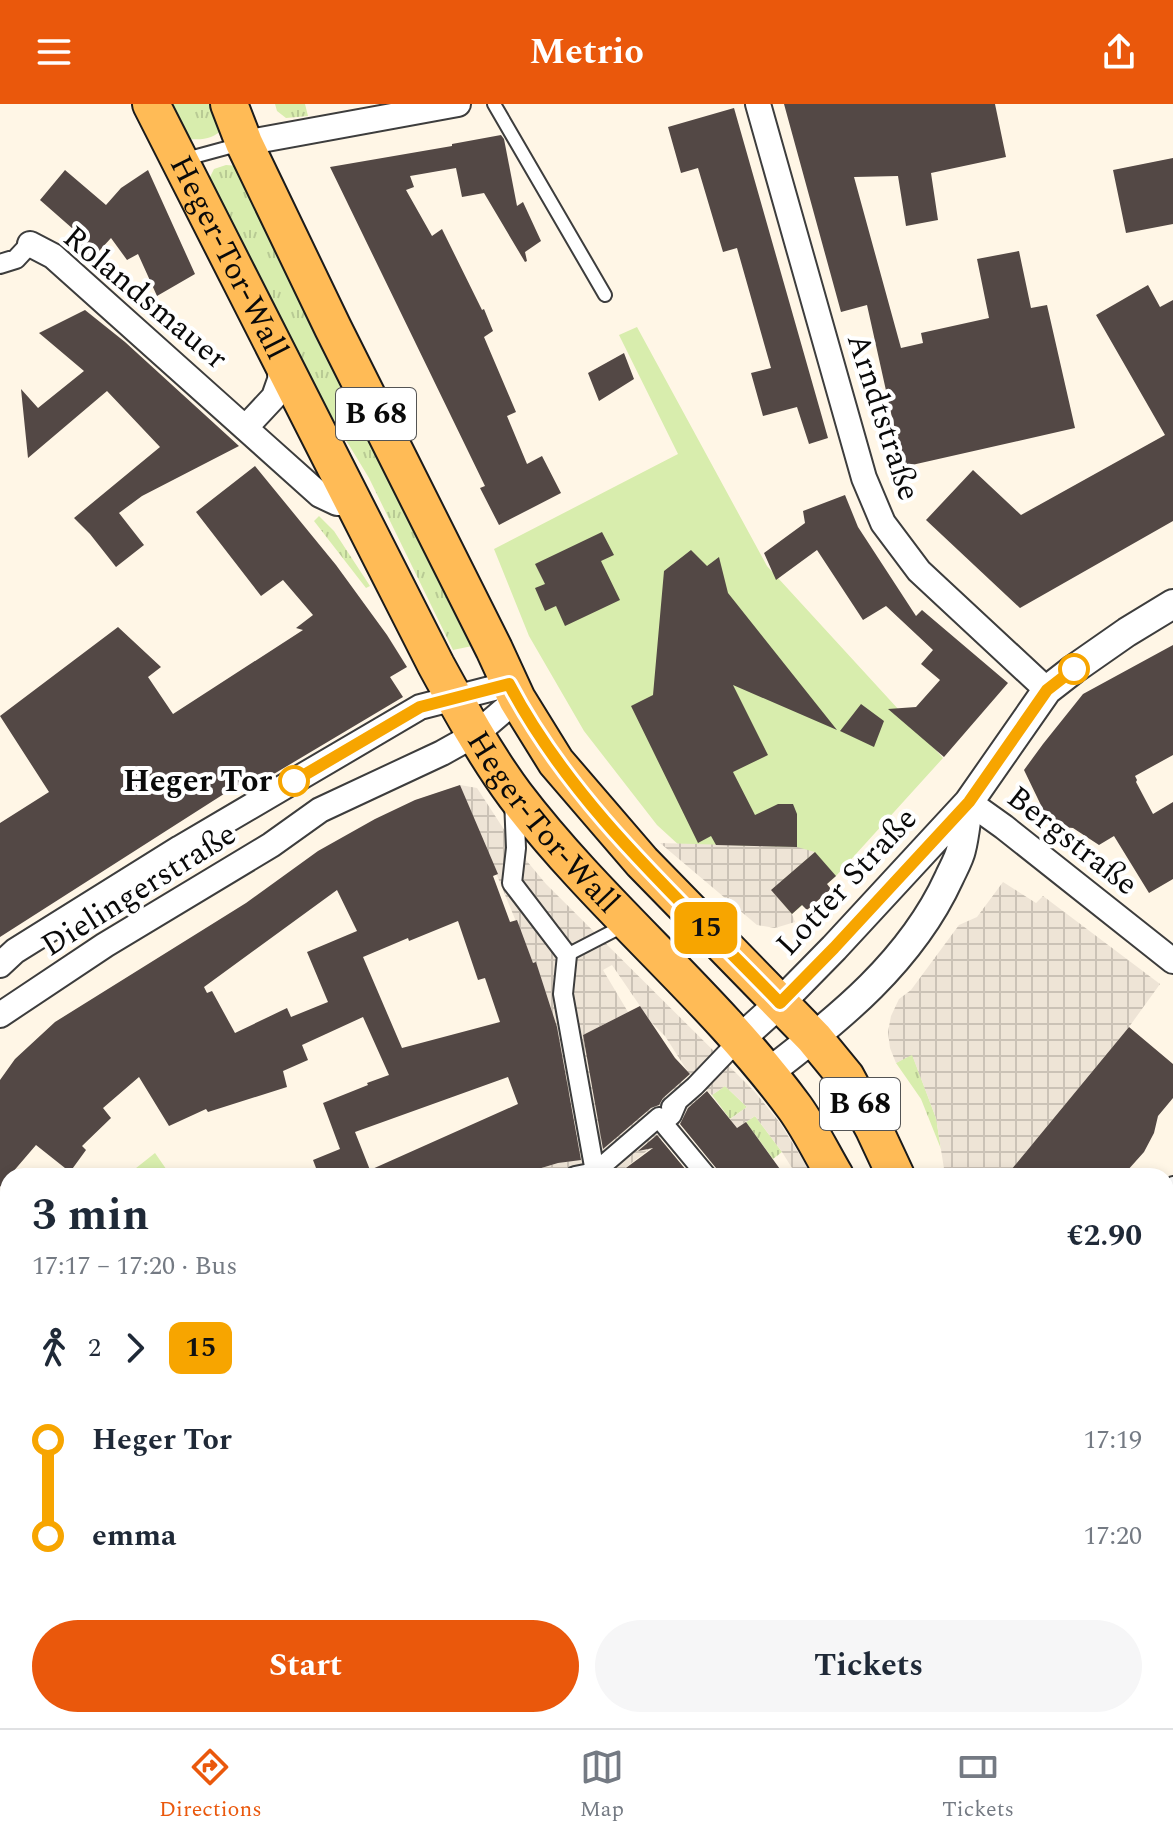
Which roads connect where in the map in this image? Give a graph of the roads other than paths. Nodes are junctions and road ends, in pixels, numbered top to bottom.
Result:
1 (151, 104) edge
2 (229, 104) edge
3 (458, 104) edge
4 (494, 104) edge
5 (758, 104) edge
6 (244, 143) junction
7 (179, 161) junction
8 (30, 244) joint
9 (0, 264) edge
10 (605, 295) dead end
11 (281, 359) junction
12 (246, 427) junction
13 (353, 503) junction
14 (1173, 604) edge
15 (1047, 690) junction
16 (513, 692) junction
17 (454, 698) junction
18 (476, 734) junction
19 (514, 794) junction
20 (969, 802) junction
21 (629, 923) junction
22 (567, 955) junction
23 (1173, 961) edge
24 (0, 965) edge
25 (780, 1003) junction
26 (0, 1015) edge
27 (814, 1038) junction
28 (739, 1040) junction
29 (768, 1073) junction
30 (670, 1111) junction
31 (593, 1168) edge
32 (601, 1168) edge
33 (702, 1168) edge
34 (830, 1168) edge
35 (892, 1168) edge

1 - 7 main road, Heger-Tor-Wall / B 68
2 - 6 main road, Heger-Tor-Wall / B 68
3 - 6 street
4 - 10 lane
5 - 15 street, Arndtstraße
6 - 7 lane
6 - 16 main road, Heger-Tor-Wall / B 68
7 - 11 main road, Heger-Tor-Wall / B 68
8 - 9 street, Rolandsmauer
8 - 12 street, Rolandsmauer
11 - 12 street, Rolandsmauer
11 - 13 main road, Heger-Tor-Wall / B 68
12 - 13 street, Rolandsmauer
13 - 17 main road, Heger-Tor-Wall / B 68
14 - 15 street, Lotter Straße
15 - 20 street, Lotter Straße
16 - 17 street, Dielingerstraße
16 - 18 street, Dielingerstraße
16 - 25 main road, Heger-Tor-Wall / B 68
17 - 18 main road, Heger-Tor-Wall / B 68
17 - 24 street, Dielingerstraße
18 - 19 main road, Heger-Tor-Wall / B 68
18 - 26 street, Dielingerstraße
19 - 21 main road, Heger-Tor-Wall / B 68
19 - 22 street
20 - 23 street, Bergstraße
20 - 25 street, Lotter Straße
20 - 27 street, Lotter Straße
21 - 22 lane
21 - 28 main road, Heger-Tor-Wall / B 68
22 - 31 street
25 - 27 main road, B 68
25 - 28 street, Lotter Straße
27 - 29 street, Lotter Straße
27 - 35 main road, B 68
28 - 29 main road, B 68
28 - 30 street
29 - 34 main road, B 68
30 - 32 street
30 - 33 street

